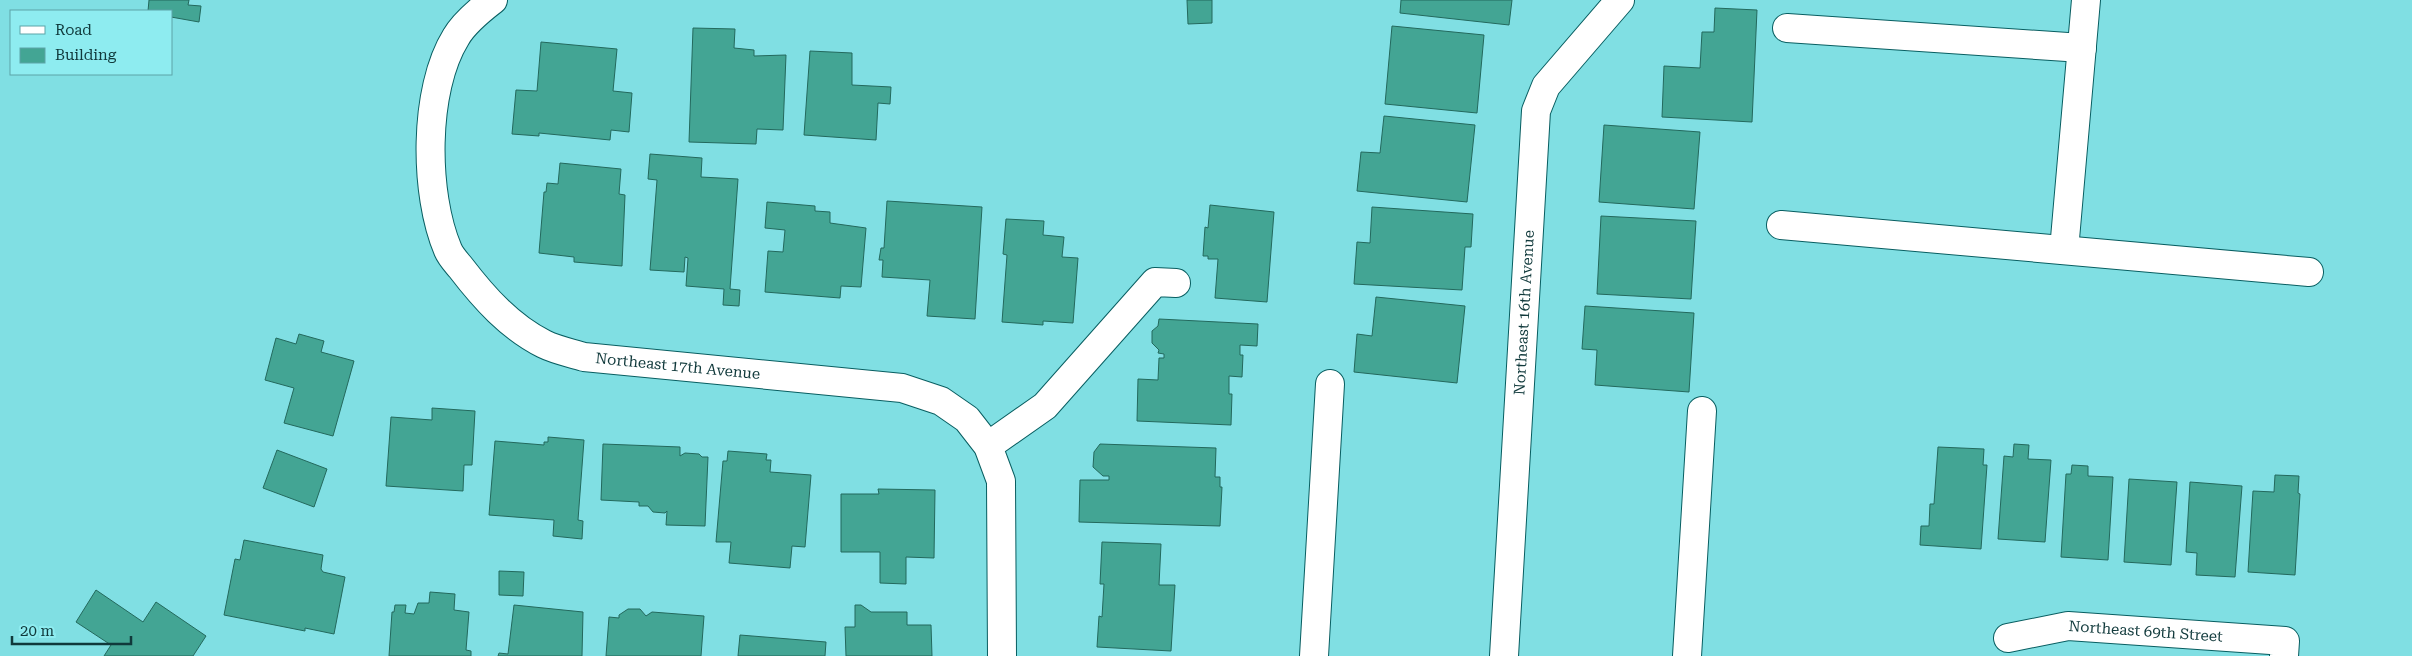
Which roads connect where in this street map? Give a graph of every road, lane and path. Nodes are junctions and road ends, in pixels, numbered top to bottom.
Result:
1 (493, 0) edge
2 (1620, 0) edge
3 (2086, 0) edge
4 (1788, 28) dead end
5 (2082, 48) junction
6 (1781, 225) dead end
7 (2064, 250) junction
8 (2309, 272) dead end
9 (1176, 283) dead end
10 (1330, 384) dead end
11 (1702, 411) dead end
12 (988, 446) junction
13 (2008, 638) dead end
14 (2284, 649) edge
15 (1002, 656) edge
16 (1314, 656) edge
17 (1504, 656) edge
18 (1687, 656) edge

1 - 12 street, Northeast 17th Avenue
2 - 17 street, Northeast 16th Avenue
3 - 5 street
4 - 5 street
5 - 7 street
6 - 7 street
7 - 8 street
9 - 12 street
10 - 16 street
11 - 18 street
12 - 15 street, Northeast 17th Avenue
13 - 14 street, Northeast 69th Street

